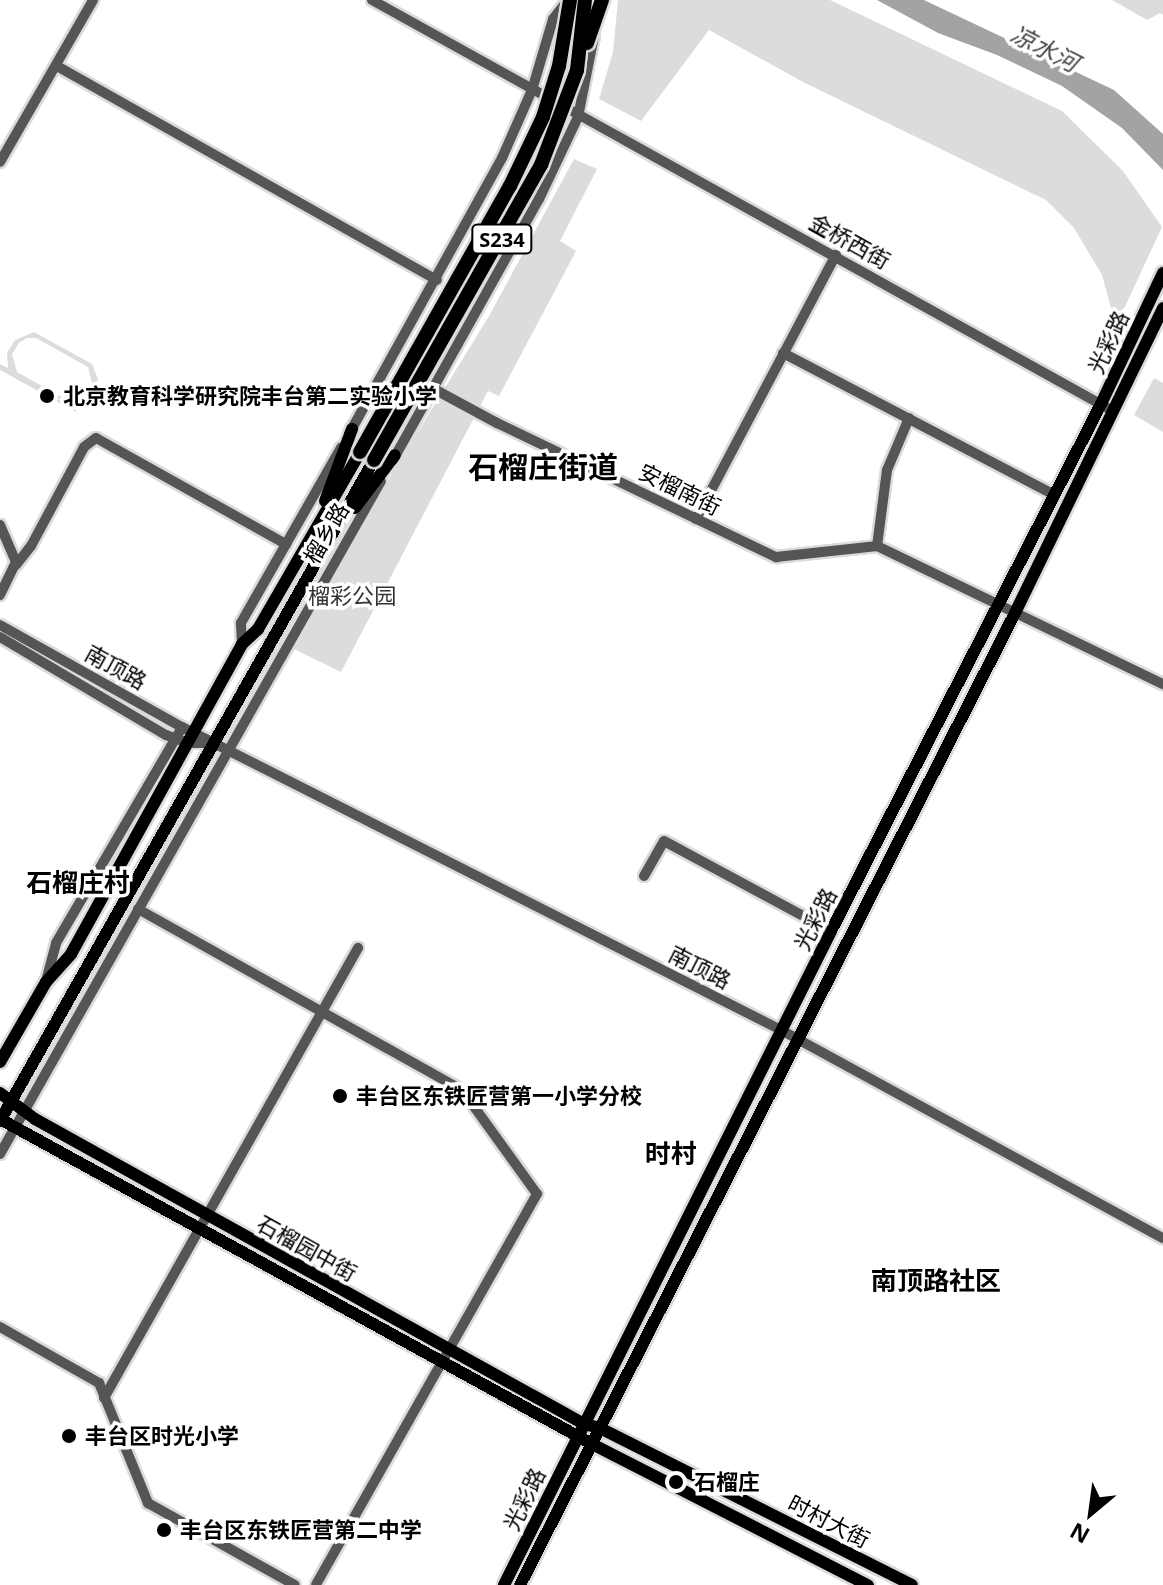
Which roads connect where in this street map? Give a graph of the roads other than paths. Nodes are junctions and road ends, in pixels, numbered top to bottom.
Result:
1 (93, 0) edge
2 (372, 0) edge
3 (569, 0) edge
4 (585, 0) edge
5 (602, 0) edge
6 (57, 66) junction
7 (577, 70) junction
8 (532, 90) junction
9 (578, 117) junction
10 (0, 162) edge
11 (836, 255) junction
12 (1163, 273) edge
13 (437, 280) junction
14 (1162, 314) edge
15 (783, 353) junction
16 (434, 389) junction
17 (1101, 404) junction
18 (1113, 411) junction
19 (909, 418) junction
20 (352, 429) junction
21 (360, 452) joint
22 (395, 455) junction
23 (374, 460) joint
24 (1055, 495) junction
25 (696, 519) junction
26 (0, 525) edge
27 (312, 535) junction
28 (328, 542) junction
29 (286, 544) junction
30 (877, 546) junction
31 (16, 565) junction
32 (0, 595) edge
33 (999, 605) junction
34 (1015, 613) junction
35 (0, 625) edge
36 (0, 637) edge
37 (242, 644) junction
38 (1163, 684) edge
39 (185, 735) junction
40 (214, 743) junction
41 (228, 748) junction
42 (644, 876) dead end
43 (138, 909) junction
44 (831, 931) junction
45 (358, 948) dead end
46 (322, 1012) junction
47 (781, 1030) junction
48 (796, 1038) junction
49 (0, 1062) edge
50 (0, 1093) edge
51 (11, 1102) junction
52 (25, 1111) junction
53 (0, 1120) edge
54 (16, 1128) junction
55 (0, 1154) edge
56 (207, 1215) junction
57 (200, 1228) junction
58 (1163, 1238) edge
59 (0, 1327) edge
60 (448, 1356) junction
61 (104, 1398) junction
62 (584, 1424) junction
63 (600, 1428) junction
64 (578, 1436) junction
65 (592, 1444) junction
66 (295, 1585) edge
67 (316, 1585) edge
68 (504, 1585) edge
69 (520, 1585) edge
70 (868, 1585) edge
71 (912, 1585) edge

1 - 6 street
2 - 8 street, 金桥西街
3 - 8 street, 榴乡路
3 - 21 highway, 榴乡路 / S234, bridge
4 - 7 highway, 榴乡路 / S234, bridge
5 - 7 highway, bridge
5 - 9 street, 榴乡路
6 - 10 street
6 - 13 street
7 - 23 highway, 榴乡路 / S234, bridge
8 - 9 street, 金桥西街
8 - 13 street, 榴乡路
9 - 11 street, 金桥西街
9 - 16 street, 榴乡路
11 - 15 street
11 - 17 street, 金桥西街
12 - 17 main road, 光彩路
13 - 20 street, 榴乡路
14 - 18 main road, 光彩路
15 - 19 street
15 - 25 street
16 - 22 street, 榴乡路
16 - 25 street, 安榴南街
17 - 18 street, 金桥西街
17 - 24 main road, 光彩路
18 - 34 main road, 光彩路
19 - 24 street
19 - 30 street
20 - 27 main road
20 - 29 street, 榴乡路
21 - 27 main road, 榴乡路
22 - 28 main road
22 - 41 street, 榴乡路
23 - 28 main road, 榴乡路
24 - 33 main road, 光彩路
25 - 30 street, 安榴南街
26 - 31 street
27 - 37 main road, 榴乡路
28 - 40 main road, 榴乡路
29 - 31 street
29 - 37 street, 榴乡路
30 - 33 street
31 - 32 street
33 - 34 street
33 - 44 main road, 光彩路
34 - 38 street
34 - 48 main road, 光彩路
35 - 39 street, 南顶路
36 - 39 street, 南顶路
37 - 39 main road, 榴乡路
39 - 40 street, 南顶路
39 - 49 main road, 榴乡路
40 - 41 street, 南顶路
40 - 51 main road, 榴乡路
41 - 43 street, 榴乡路
41 - 47 street, 南顶路
42 - 44 street
43 - 46 street
43 - 52 street, 榴乡路
44 - 47 main road, 光彩路
45 - 46 street
46 - 56 street
46 - 60 street
47 - 48 street, 南顶路
47 - 62 main road, 光彩路
48 - 58 street, 南顶路
48 - 63 main road, 光彩路
50 - 51 main road, 石榴园中街
51 - 52 main road, 石榴园中街
51 - 53 main road, 榴乡路
52 - 54 street, 榴乡路
52 - 56 main road, 石榴园中街
53 - 54 main road, 石榴园中街
54 - 55 street, 榴乡路
54 - 57 main road, 石榴园中街
56 - 57 street
56 - 60 main road, 石榴园中街
57 - 60 main road, 石榴园中街
57 - 61 street
59 - 61 street
60 - 62 main road, 石榴园中街
60 - 64 main road, 石榴园中街
60 - 67 street
61 - 66 street
62 - 63 main road, 石榴园中街
62 - 64 main road, 光彩路
63 - 65 main road, 光彩路
63 - 71 main road, 时村大街
64 - 65 main road, 时村大街
64 - 68 main road, 光彩路
65 - 69 main road, 光彩路
65 - 70 main road, 时村大街

